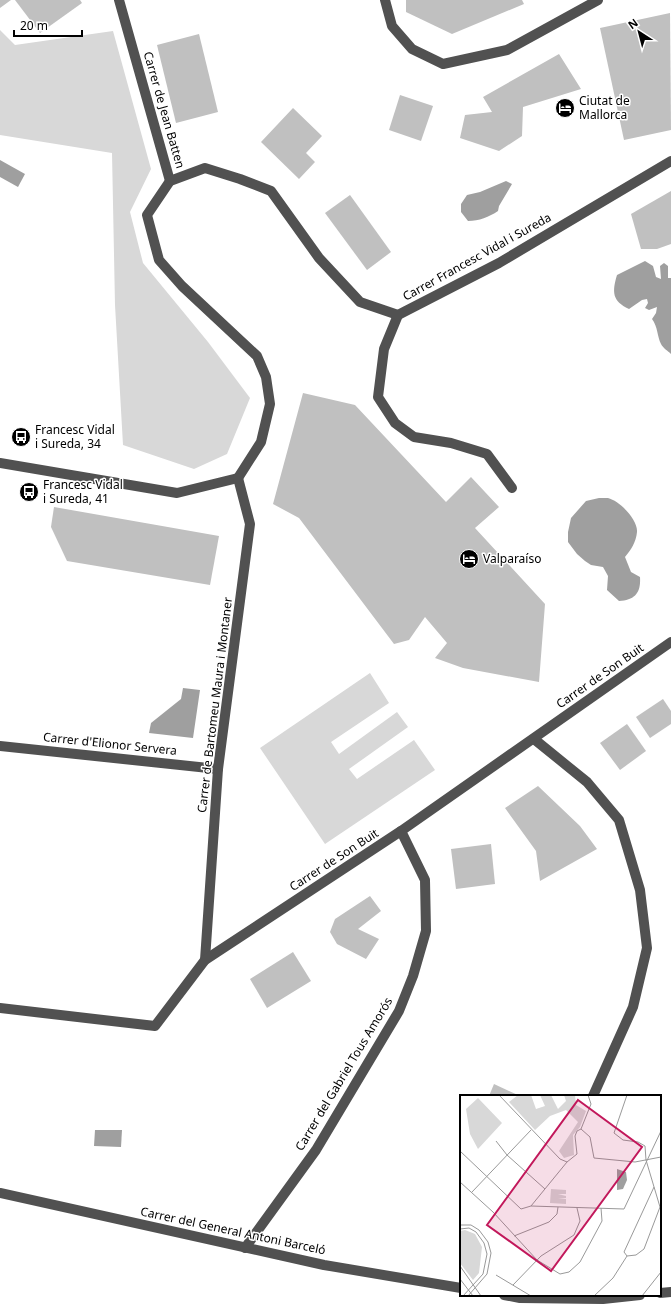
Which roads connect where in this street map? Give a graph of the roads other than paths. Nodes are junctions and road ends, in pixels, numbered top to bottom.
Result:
1 (119, 0) edge
2 (385, 0) edge
3 (598, 0) edge
4 (671, 161) edge
5 (170, 180) junction
6 (398, 315) junction
7 (0, 463) edge
8 (238, 478) junction
9 (512, 488) dead end
10 (671, 642) edge
11 (534, 739) junction
12 (0, 746) edge
13 (218, 769) junction
14 (402, 831) junction
15 (205, 960) junction
16 (0, 1008) edge
17 (593, 1095) edge
18 (0, 1193) edge
19 (245, 1248) junction
20 (460, 1288) edge
21 (671, 1292) edge
22 (661, 1293) edge
23 (507, 1296) edge
24 (630, 1296) edge
25 (520, 1300) edge

1 - 5 street, Carrer de Jean Batten
2 - 3 street
4 - 6 street, Carrer Francesc Vidal i Sureda
5 - 6 street, Carrer Francesc Vidal i Sureda
5 - 8 street
6 - 9 street
7 - 8 street
8 - 13 street, Carrer de Bartomeu Maura i Montaner
10 - 11 street, Carrer de Son Buit
11 - 14 street, Carrer de Son Buit
11 - 17 street
12 - 13 street, Carrer d'Elionor Servera
13 - 15 street, Carrer de Bartomeu Maura i Montaner
14 - 15 street, Carrer de Son Buit
14 - 19 street, Carrer del Gabriel Tous Amorós
15 - 16 street, Carrer de Son Buit
18 - 19 street, Carrer del General Antoni Barceló
19 - 20 street, Carrer del General Antoni Barceló
21 - 22 street
23 - 25 street
24 - 25 street

